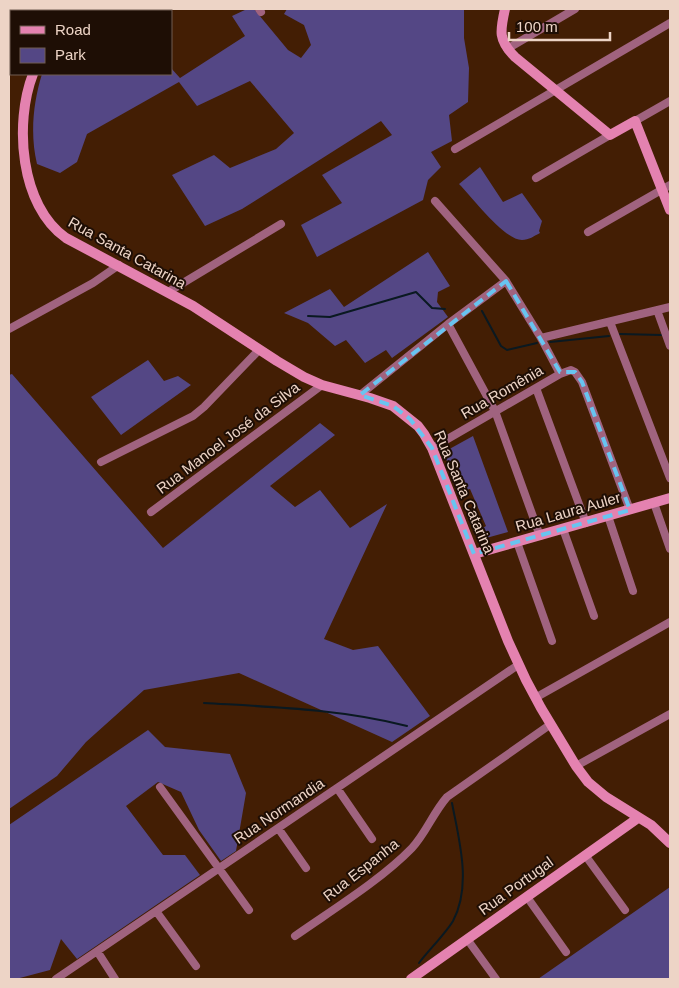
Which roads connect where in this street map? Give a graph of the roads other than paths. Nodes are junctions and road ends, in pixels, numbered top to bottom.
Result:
1 (505, 9) edge
2 (575, 9) edge
3 (670, 23) edge
4 (508, 49) junction
5 (33, 75) edge
6 (556, 90) junction
7 (670, 101) edge
8 (635, 121) junction
9 (610, 135) junction
10 (455, 149) dead end
11 (536, 178) dead end
12 (666, 187) edge
13 (435, 201) dead end
14 (670, 210) edge
15 (281, 224) dead end
16 (588, 232) dead end
17 (119, 265) junction
18 (506, 281) junction
19 (168, 292) junction
20 (670, 307) edge
21 (657, 310) junction
22 (610, 322) junction
23 (448, 324) junction
24 (9, 329) edge
25 (541, 338) junction
26 (670, 346) edge
27 (259, 350) junction
28 (560, 374) junction
29 (322, 386) junction
30 (536, 388) junction
31 (360, 395) junction
32 (495, 412) junction
33 (432, 448) junction
34 (101, 462) dead end
35 (670, 478) edge
36 (670, 498) edge
37 (654, 503) junction
38 (630, 510) junction
39 (151, 512) dead end
40 (608, 516) junction
41 (586, 523) junction
42 (563, 529) junction
43 (540, 536) junction
44 (517, 542) junction
45 (670, 549) edge
46 (474, 554) junction
47 (633, 591) dead end
48 (594, 616) dead end
49 (670, 622) edge
50 (552, 641) dead end
51 (518, 665) junction
52 (535, 698) junction
53 (670, 714) edge
54 (551, 724) junction
55 (576, 766) junction
56 (160, 786) dead end
57 (337, 788) junction
58 (638, 818) junction
59 (278, 828) junction
60 (372, 839) dead end
61 (670, 843) edge
62 (585, 855) junction
63 (219, 868) junction
64 (306, 868) dead end
65 (527, 897) junction
66 (249, 910) dead end
67 (625, 910) dead end
68 (156, 911) junction
69 (295, 936) dead end
70 (467, 940) junction
71 (97, 951) junction
72 (566, 952) dead end
73 (196, 966) dead end
74 (56, 979) edge
75 (115, 979) edge
76 (411, 979) edge
77 (496, 979) edge

1 - 4 main road
2 - 4 street
3 - 6 street
4 - 6 main road
5 - 17 main road, Rua Santa Catarina
6 - 9 main road
6 - 10 street
7 - 8 street
8 - 9 main road
8 - 12 main road
9 - 11 street
12 - 14 main road
12 - 16 street
13 - 18 street
15 - 19 street
17 - 19 main road, Rua Santa Catarina
17 - 24 street
18 - 23 street
18 - 25 street
19 - 27 main road, Rua Santa Catarina
20 - 21 street
21 - 22 street
21 - 26 street
22 - 25 street
22 - 35 street
23 - 31 street
23 - 32 street
25 - 28 street
27 - 29 main road, Rua Santa Catarina
27 - 34 street
28 - 30 street, Rua Romênia
28 - 38 street
29 - 31 main road, Rua Santa Catarina
29 - 39 street, Rua Manoel José da Silva
30 - 32 street, Rua Romênia
30 - 41 street
31 - 33 main road, Rua Santa Catarina
32 - 33 street, Rua Romênia
32 - 43 street
33 - 46 main road, Rua Santa Catarina
36 - 37 main road, Rua Laura Auler
37 - 38 main road, Rua Laura Auler
37 - 45 street
38 - 40 main road, Rua Laura Auler
40 - 41 main road, Rua Laura Auler
40 - 47 street
41 - 42 main road, Rua Laura Auler
42 - 43 main road, Rua Laura Auler
42 - 48 street
43 - 44 main road, Rua Laura Auler
44 - 46 main road, Rua Laura Auler
44 - 50 street
46 - 51 main road, Rua Santa Catarina
49 - 52 street
51 - 52 main road, Rua Santa Catarina
51 - 57 street, Rua Normandia
52 - 54 main road, Rua Santa Catarina
53 - 55 street
54 - 55 main road, Rua Santa Catarina
54 - 69 street, Rua Espanha
55 - 58 main road, Rua Santa Catarina
56 - 63 street
57 - 59 street, Rua Normandia
57 - 60 street
58 - 61 main road, Rua Santa Catarina
58 - 62 main road, Rua Portugal
59 - 63 street, Rua Normandia
59 - 64 street
62 - 65 main road, Rua Portugal
62 - 67 street
63 - 66 street
63 - 68 street, Rua Normandia
65 - 70 main road, Rua Portugal
65 - 72 street
68 - 71 street, Rua Normandia
68 - 73 street
70 - 76 main road, Rua Portugal
70 - 77 street
71 - 74 street, Rua Normandia
71 - 75 street

